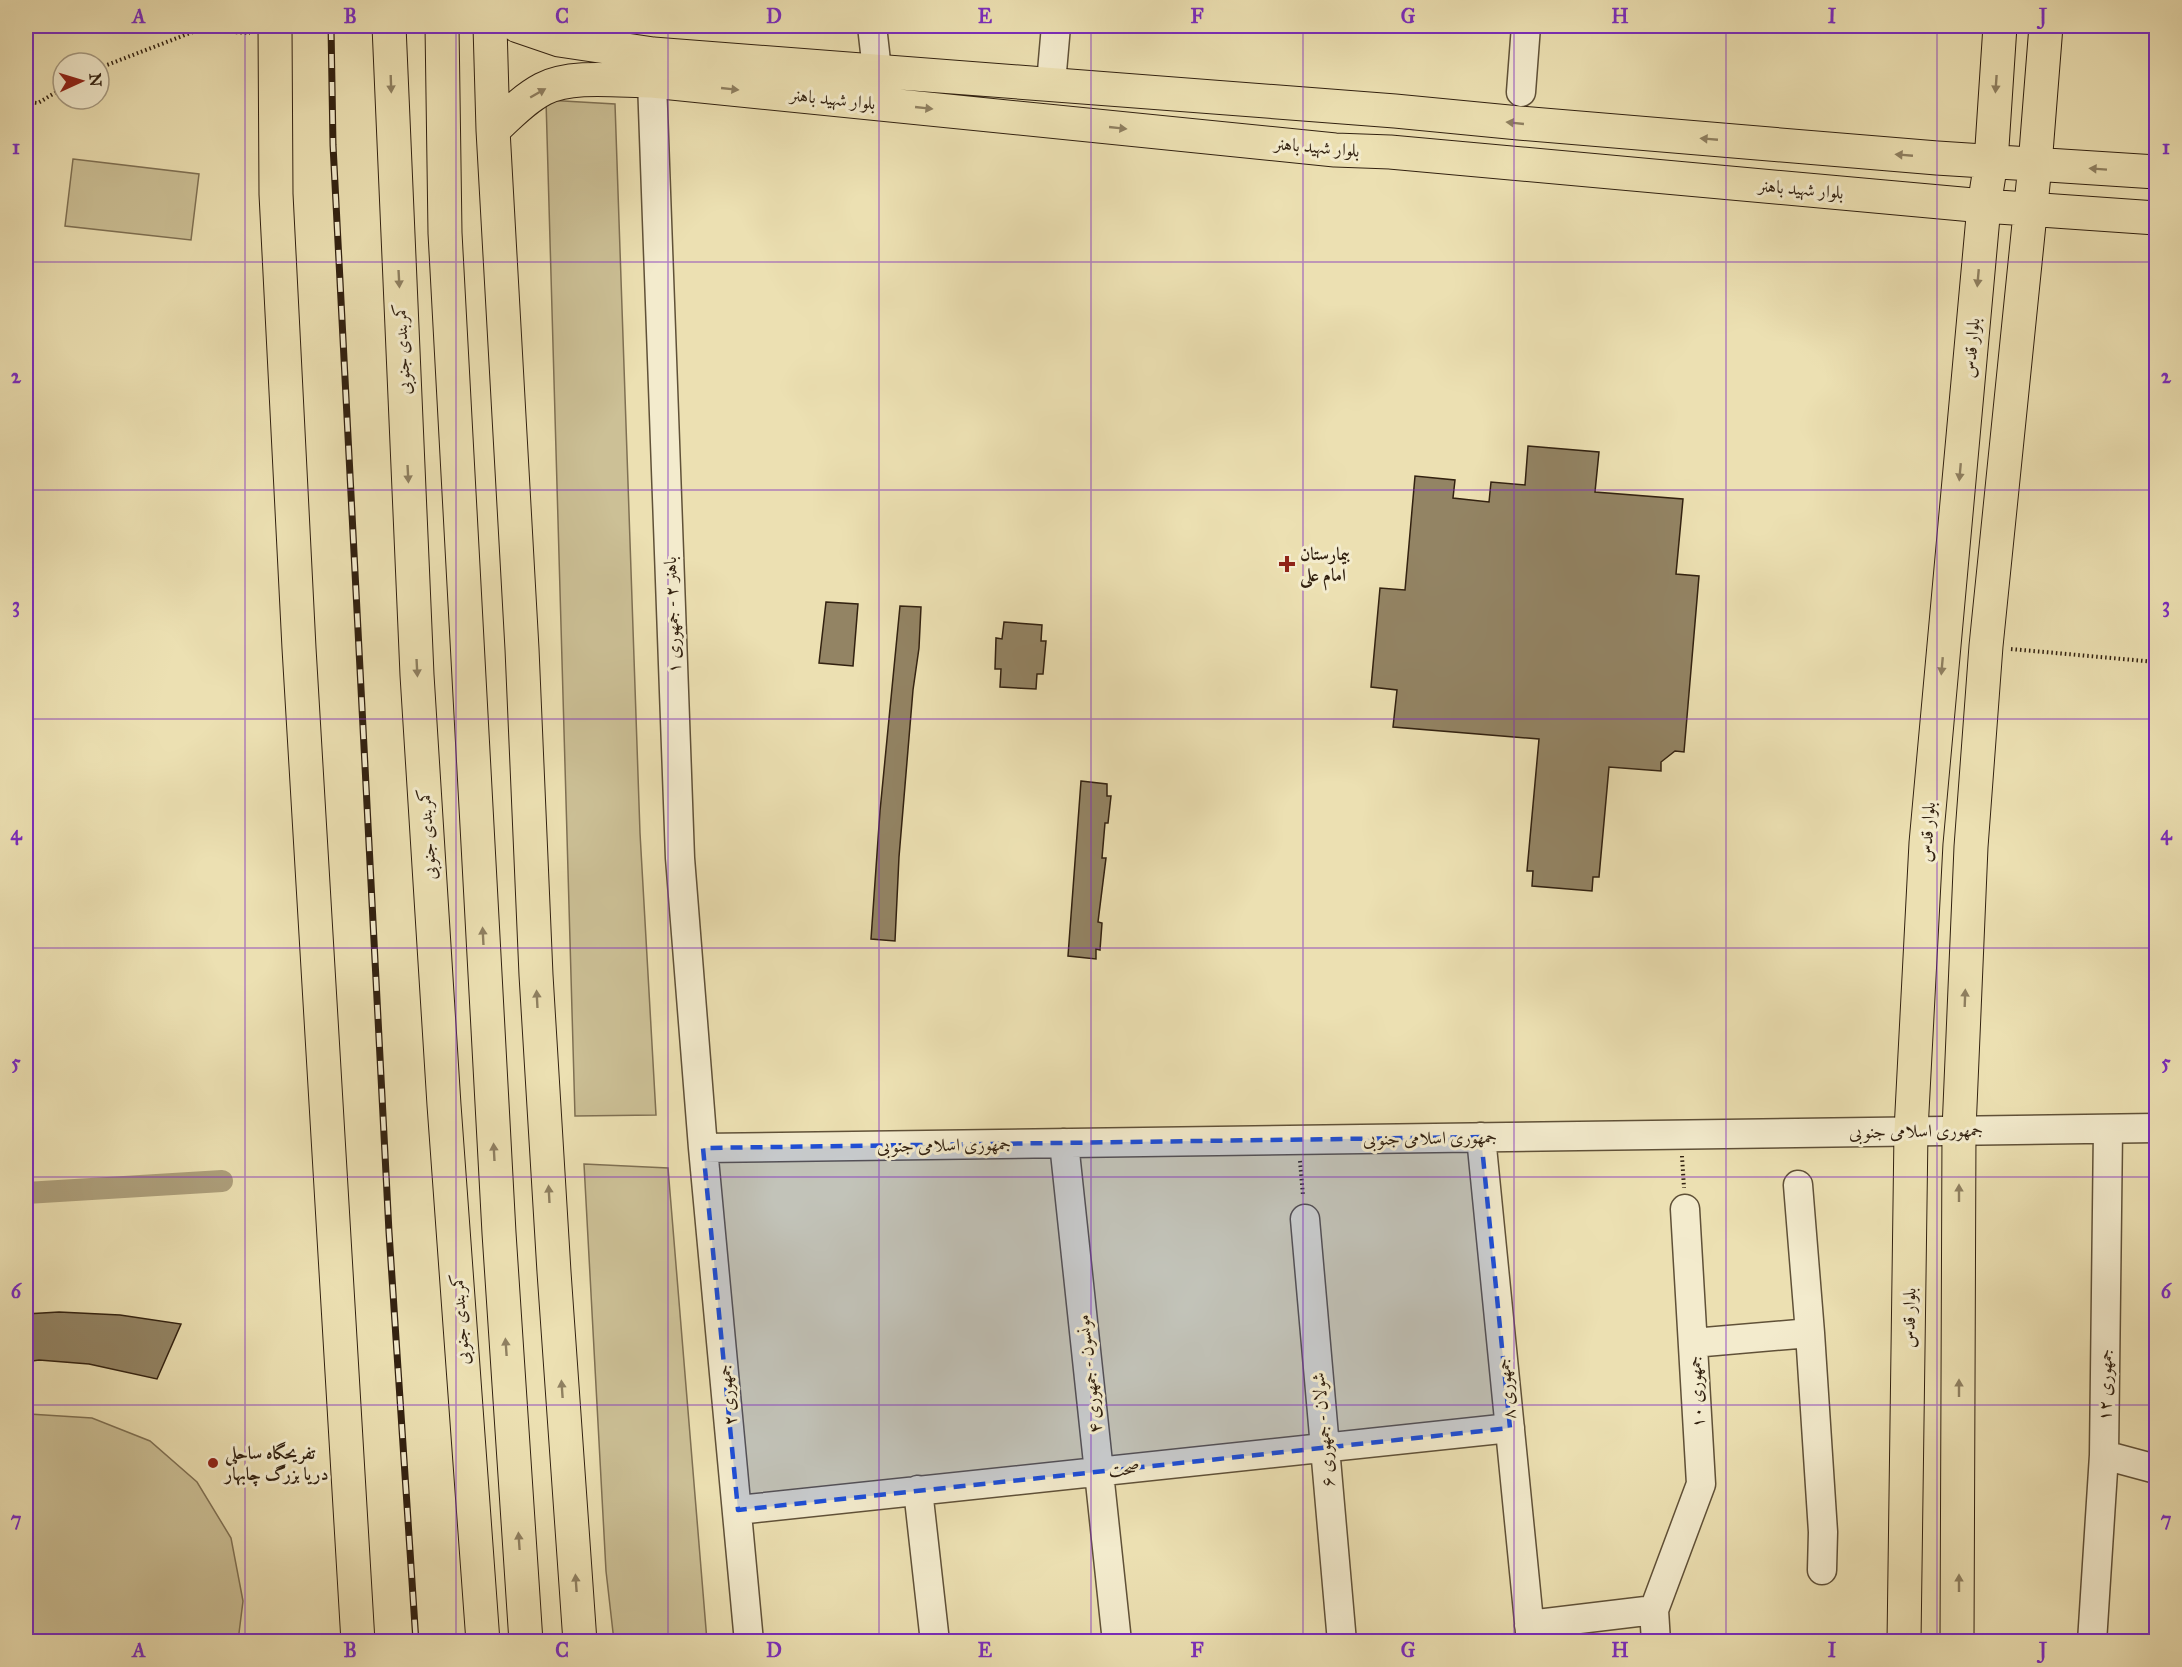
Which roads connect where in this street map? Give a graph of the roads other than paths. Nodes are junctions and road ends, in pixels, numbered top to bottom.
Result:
1 (389, 26) edge
2 (442, 26) edge
3 (490, 26) edge
4 (518, 26) edge
5 (872, 26) edge
6 (1056, 26) edge
7 (1526, 26) edge
8 (2000, 26) edge
9 (2046, 26) edge
10 (275, 30) edge
11 (653, 67) junction
12 (877, 70) junction
13 (1052, 83) junction
14 (1521, 92) dead end
15 (493, 130) junction
16 (1991, 162) junction
17 (2035, 165) junction
18 (2157, 172) edge
19 (1984, 206) junction
20 (2031, 209) junction
21 (2157, 218) edge
22 (1926, 843) junction
23 (1971, 847) junction
24 (2157, 1128) edge
25 (2108, 1129) junction
26 (1959, 1130) junction
27 (1911, 1131) junction
28 (1481, 1137) junction
29 (1064, 1143) junction
30 (703, 1148) junction
31 (1798, 1185) dead end
32 (1685, 1209) road end
33 (1305, 1219) road end
34 (1810, 1333) junction
35 (1693, 1343) junction
36 (1510, 1428) junction
37 (1325, 1448) junction
38 (2104, 1455) junction
39 (2157, 1469) edge
40 (1099, 1471) junction
41 (918, 1490) junction
42 (738, 1510) junction
43 (1822, 1570) dead end
44 (1654, 1610) junction
45 (1530, 1633) edge
46 (358, 1641) edge
47 (483, 1641) edge
48 (526, 1641) edge
49 (580, 1641) edge
50 (750, 1641) edge
51 (934, 1641) edge
52 (1117, 1641) edge
53 (1342, 1641) edge
54 (1656, 1641) edge
55 (1904, 1641) edge
56 (1957, 1641) edge
57 (2092, 1641) edge

1 -> 47 main road, کمربندی جنوبی
48 -> 2 main road
3 - 15 main road
4 - 11 main road, بلوار شهید باهنر
5 - 12 street
6 - 13 street
7 - 14 street
8 -> 16 main road, بلوار قدس
9 - 17 main road
10 - 46 main road
11 - 12 main road, بلوار شهید باهنر
15 -> 11 main road, بلوار شهید باهنر
11 -> 19 main road, بلوار شهید باهنر
11 - 30 street, باهنر ۲ - جمهوری ۱
12 - 13 main road, بلوار شهید باهنر
16 -> 13 main road, بلوار شهید باهنر
49 -> 15 main road
16 - 17 main road, بلوار شهید باهنر
16 - 19 main road, بلوار قدس
18 -> 17 main road, بلوار شهید باهنر
17 - 20 main road
19 - 20 main road, بلوار شهید باهنر
19 -> 22 main road, بلوار قدس
20 - 21 main road, بلوار شهید باهنر
20 - 23 main road
22 - 23 main road
22 - 27 main road, بلوار قدس
26 -> 23 main road
24 - 25 street, جمهوری اسلامی جنوبی
25 - 26 street, جمهوری اسلامی جنوبی
25 - 38 street, جمهوری ۱۲
26 - 27 street, جمهوری اسلامی جنوبی
56 -> 26 main road
27 - 28 street, جمهوری اسلامی جنوبی
27 - 55 main road, بلوار قدس
28 - 29 street, جمهوری اسلامی جنوبی
28 - 36 street, جمهوری ۸
29 - 30 street, جمهوری اسلامی جنوبی
29 - 40 street, مونسون - جمهوری ۴
30 - 42 street, جمهوری ۲
31 - 34 street
32 - 35 street, جمهوری ۱۰
33 - 37 street, شولان - جمهوری ۶
34 - 35 street
34 - 43 street
35 - 44 street, جمهوری ۱۰
36 - 37 street, صحت
36 - 45 street, جمهوری ۸
37 - 40 street, صحت
37 - 53 street, شولان - جمهوری ۶
38 - 39 street
38 - 57 street, جمهوری ۱۲
40 - 41 street, صحت
40 - 52 street, مونسون - جمهوری ۴
41 - 42 street, صحت
41 - 51 street
42 - 50 street, جمهوری ۲
44 - 45 street
44 - 54 street, جمهوری ۱۰

